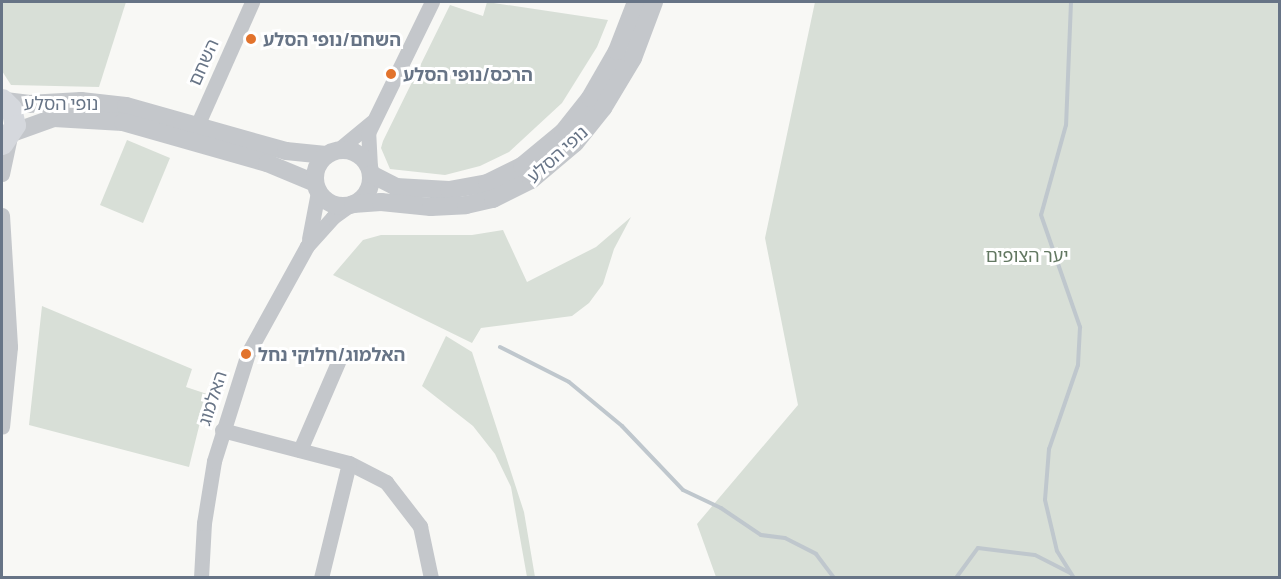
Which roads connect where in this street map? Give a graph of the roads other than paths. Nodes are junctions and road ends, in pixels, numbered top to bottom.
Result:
1 (252, 2) edge
2 (432, 2) edge
3 (636, 2) edge
4 (654, 2) edge
5 (3, 100) edge
6 (376, 118) junction
7 (194, 132) junction
8 (8, 138) edge
9 (332, 152) junction
10 (370, 171) junction
11 (2, 174) edge
12 (317, 188) junction
13 (351, 205) junction
14 (2, 215) edge
15 (307, 246) junction
16 (338, 362) dead end
17 (2, 427) edge
18 (222, 430) junction
19 (300, 450) junction
20 (349, 463) junction
21 (201, 578) edge
22 (321, 578) edge
23 (431, 578) edge

1 - 7 street, השחם
2 - 6 street
3 - 10 street, נופי הסלע
4 - 13 street, נופי הסלע
5 - 7 street, נופי הסלע
5 - 8 main road
6 - 9 street
6 - 10 street
7 - 8 street, נופי הסלע
7 - 9 street, נופי הסלע
7 - 12 street, נופי הסלע
8 - 11 street
9 - 10 street
9 - 12 street
10 - 13 street
12 - 13 street
12 - 15 street, האלמוג
13 - 15 street, האלמוג
14 - 17 street
15 - 18 street, האלמוג
16 - 19 street
18 - 19 street
18 - 21 street, האלמוג
19 - 20 street
20 - 22 street
20 - 23 street

